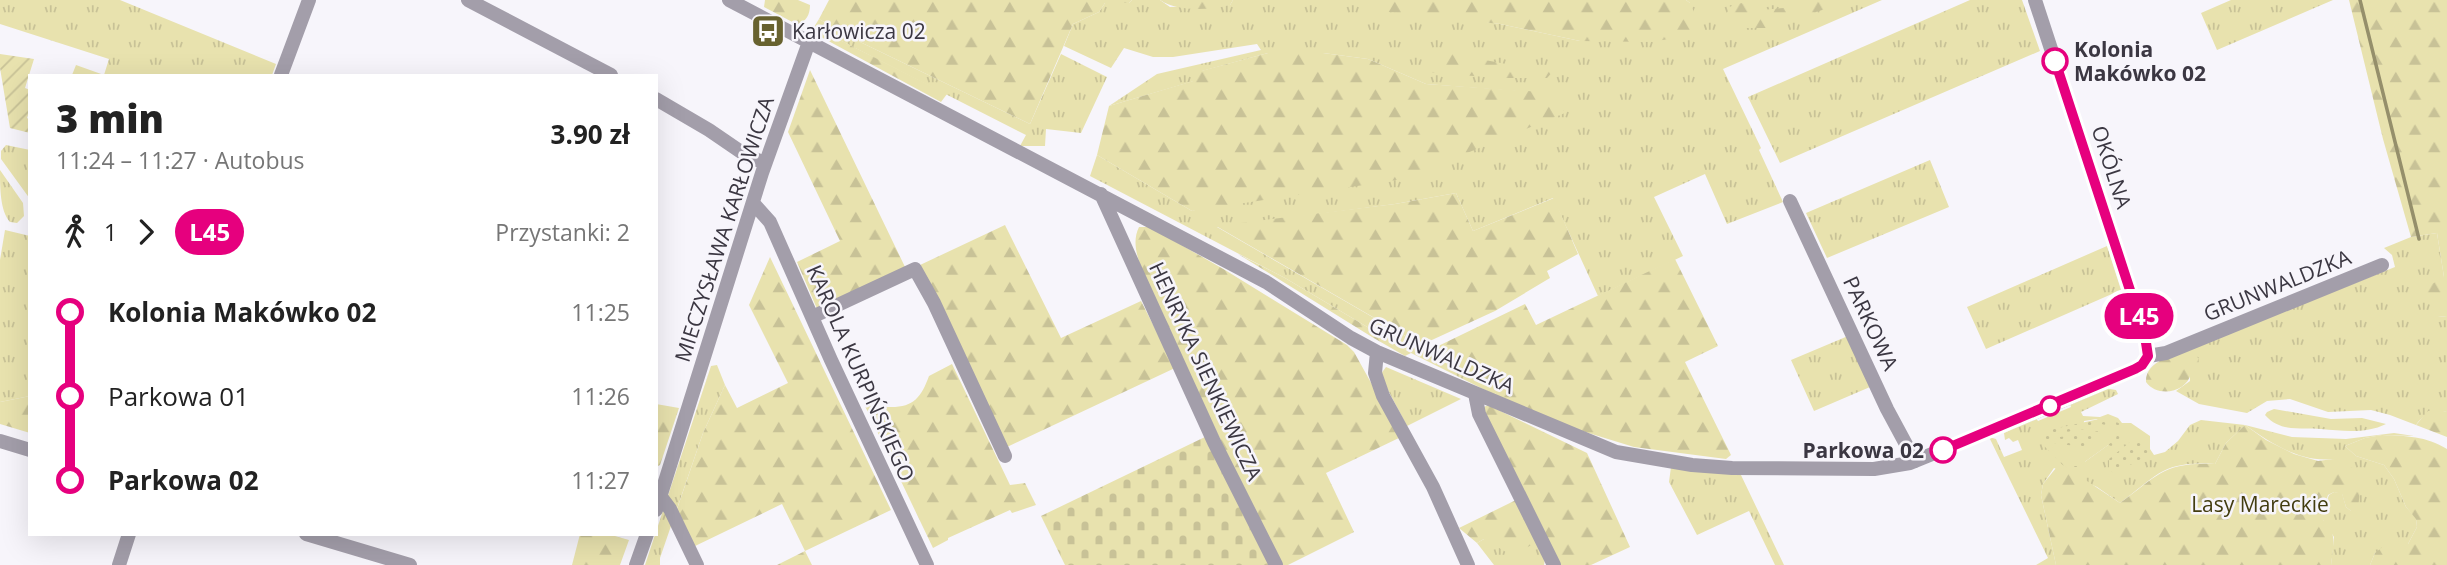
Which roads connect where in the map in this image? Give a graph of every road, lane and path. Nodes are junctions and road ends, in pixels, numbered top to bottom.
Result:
1 (309, 0) edge
2 (468, 0) edge
3 (729, 0) edge
4 (2035, 0) edge
5 (808, 42) junction
6 (281, 74) edge
7 (609, 74) edge
8 (658, 100) edge
9 (765, 163) junction
10 (1101, 194) junction
11 (1790, 201) dead end
12 (753, 203) junction
13 (2382, 265) dead end
14 (812, 317) junction
15 (1377, 352) junction
16 (2148, 352) junction
17 (1475, 394) junction
18 (0, 441) edge
19 (28, 449) edge
20 (1005, 456) dead end
21 (1915, 461) junction
22 (659, 504) edge
23 (128, 536) edge
24 (313, 536) edge
25 (647, 536) edge
26 (119, 565) edge
27 (410, 565) edge
28 (636, 565) edge
29 (697, 565) edge
30 (926, 565) edge
31 (1276, 565) edge
32 (1468, 565) edge
33 (1554, 565) edge

1 - 6 street
2 - 7 street
3 - 5 street, GRUNWALDZKA
4 - 16 street, OKÓLNA
5 - 9 street, MIECZYSŁAWA KARŁOWICZA
5 - 10 street, GRUNWALDZKA
8 - 9 street
9 - 12 street, MIECZYSŁAWA KARŁOWICZA
10 - 15 street, GRUNWALDZKA
10 - 31 street, HENRYKA SIENKIEWICZA
11 - 21 street, PARKOWA
12 - 14 street, KAROLA KURPIŃSKIEGO
12 - 22 street, MIECZYSŁAWA KARŁOWICZA
13 - 16 street, GRUNWALDZKA
14 - 20 street
14 - 30 street, KAROLA KURPIŃSKIEGO
15 - 17 street, GRUNWALDZKA
15 - 32 street
16 - 21 street, GRUNWALDZKA
17 - 21 street, GRUNWALDZKA
17 - 33 street
18 - 19 street
22 - 29 street
23 - 26 street
24 - 27 street
25 - 28 street

